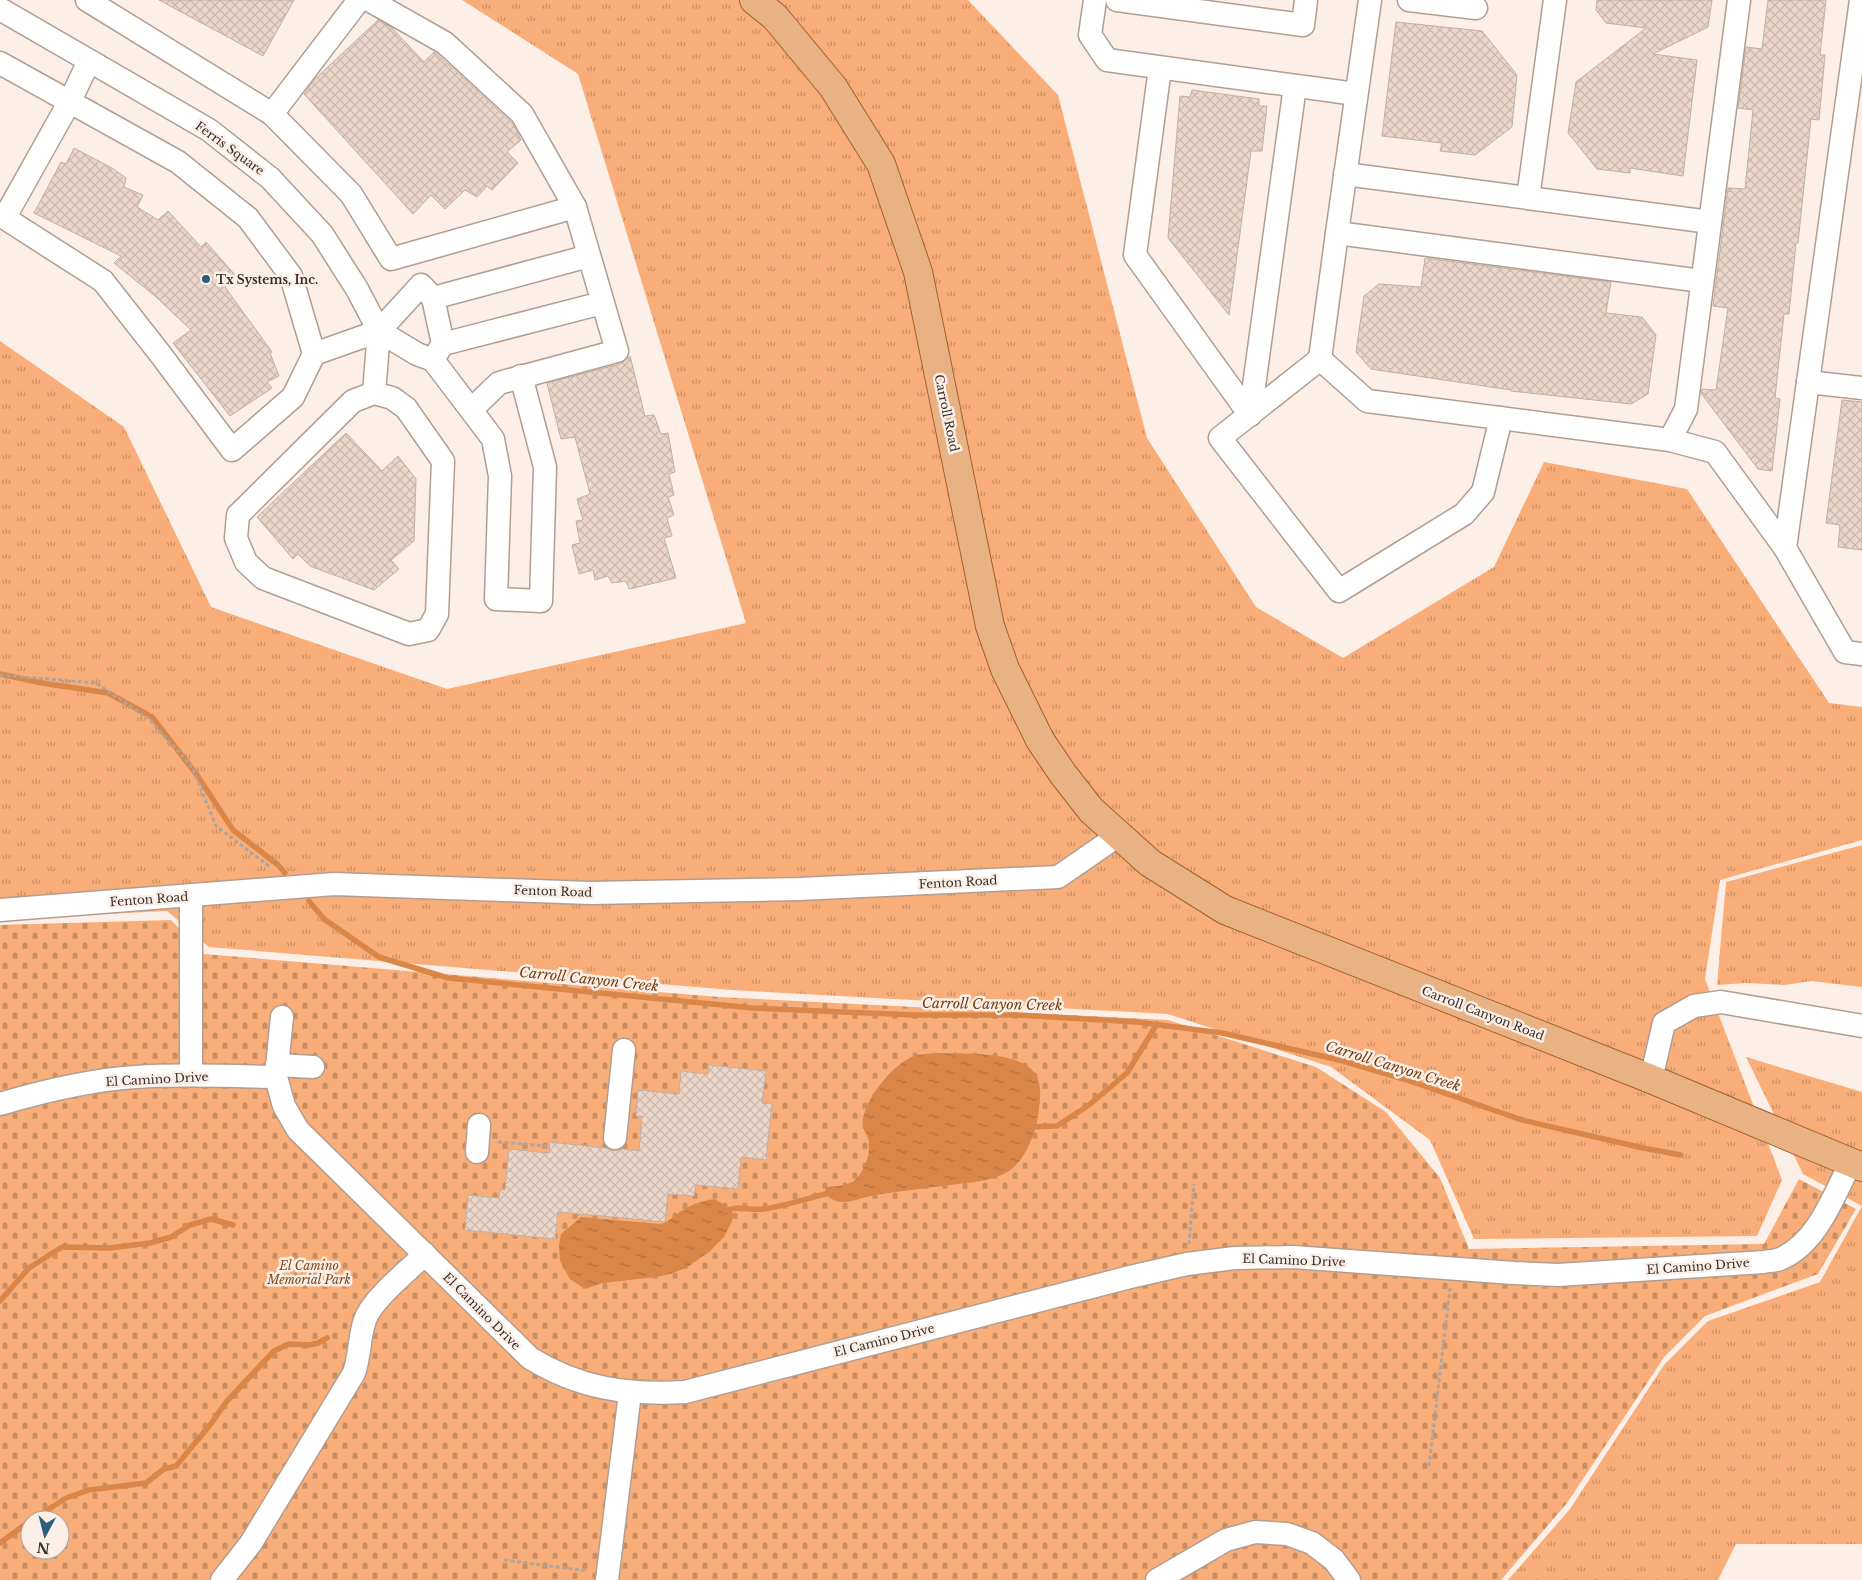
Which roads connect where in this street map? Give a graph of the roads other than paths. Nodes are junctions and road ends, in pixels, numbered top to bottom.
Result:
1 (87, 0) edge
2 (359, 0) edge
3 (369, 0) edge
4 (754, 0) edge
5 (1117, 0) edge
6 (1306, 0) edge
7 (1370, 0) edge
8 (1409, 0) edge
9 (1555, 0) edge
10 (1739, 0) edge
11 (1861, 0) edge
12 (1090, 3) edge
13 (1476, 8) dead end
14 (0, 9) edge
15 (89, 61) junction
16 (0, 63) edge
17 (1160, 68) junction
18 (1295, 86) junction
19 (1356, 94) junction
20 (1855, 100) edge
21 (70, 101) junction
22 (272, 114) junction
23 (1345, 174) junction
24 (1528, 198) junction
25 (576, 206) junction
26 (2, 216) edge
27 (1710, 222) junction
28 (1337, 233) junction
29 (413, 253) junction
30 (589, 256) junction
31 (1702, 281) junction
32 (427, 291) junction
33 (602, 303) junction
34 (379, 331) junction
35 (438, 352) junction
36 (314, 354) junction
37 (1320, 359) junction
38 (521, 376) junction
39 (1808, 382) junction
40 (1862, 388) edge
41 (374, 393) junction
42 (472, 409) junction
43 (1250, 415) junction
44 (1501, 418) junction
45 (1670, 440) junction
46 (1786, 548) junction
47 (1862, 654) edge
48 (1109, 842) junction
49 (191, 896) junction
50 (0, 910) edge
51 (282, 1017) dead end
52 (1862, 1026) edge
53 (624, 1050) dead end
54 (312, 1067) dead end
55 (277, 1071) junction
56 (191, 1076) junction
57 (1651, 1079) junction
58 (0, 1104) edge
59 (615, 1138) dead end
60 (1857, 1164) edge
61 (425, 1254) junction
62 (630, 1392) junction
63 (608, 1577) edge
64 (224, 1579) edge
65 (1156, 1580) edge
66 (1349, 1580) edge

1 - 22 street
2 - 22 street
3 - 25 street
4 - 48 main road, Carroll Road
5 - 6 street
7 - 19 street
8 - 13 street
9 - 24 street
10 - 27 street
11 - 20 street
12 - 17 street
14 - 15 street, Ferris Square
15 - 21 street
15 - 34 street, Ferris Square
16 - 21 street
17 - 18 street
17 - 43 street
18 - 19 street
18 - 43 street
19 - 23 street
20 - 39 street
21 - 26 street
21 - 36 street
22 - 29 street
23 - 24 street
23 - 28 street
24 - 27 street
25 - 29 street
25 - 30 street
26 - 36 street
27 - 31 street
28 - 31 street
28 - 37 street
29 - 32 street
30 - 32 street
30 - 33 street
31 - 45 street
32 - 34 street
32 - 35 street
33 - 35 street
33 - 38 street
34 - 35 street
34 - 36 street
34 - 41 street
35 - 42 street
37 - 43 street
37 - 44 street
38 - 42 street
38 - 42 street
39 - 40 street
39 - 46 street
41 - 41 street
43 - 44 street
44 - 45 street
45 - 46 street
46 - 47 street
48 - 49 street, Fenton Road
48 - 57 main road, Carroll Canyon Road
49 - 50 street, Fenton Road
49 - 56 street
51 - 55 street
52 - 57 street
53 - 59 street
54 - 55 street
55 - 56 street, El Camino Drive
55 - 61 street, El Camino Drive
56 - 58 street, El Camino Drive
57 - 60 main road, Carroll Canyon Road
60 - 62 street, El Camino Drive
61 - 62 street, El Camino Drive
61 - 64 street
62 - 63 street
65 - 66 street

